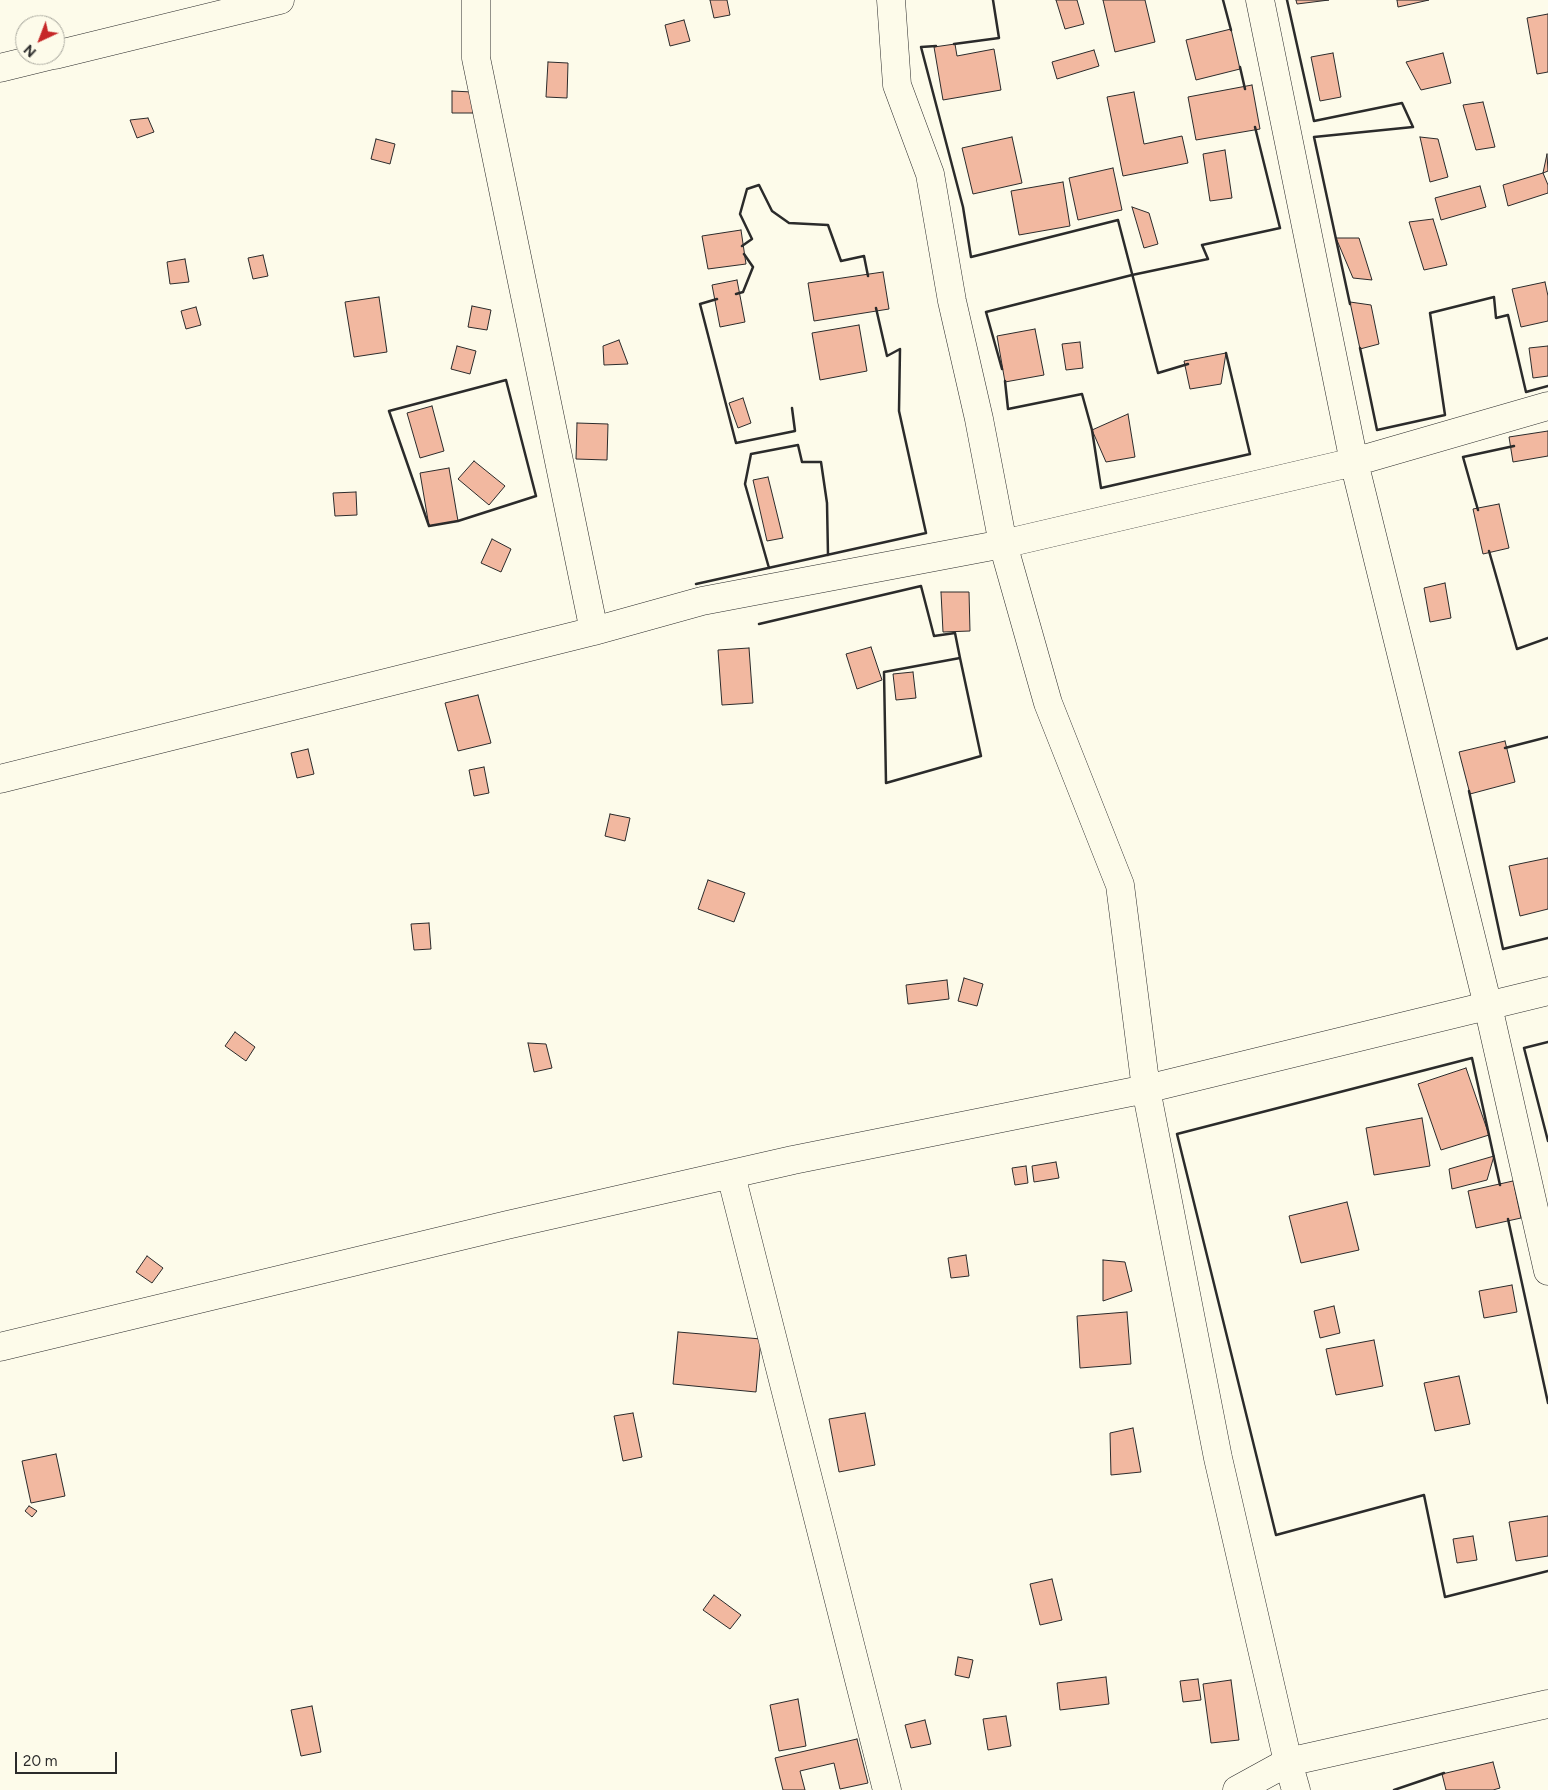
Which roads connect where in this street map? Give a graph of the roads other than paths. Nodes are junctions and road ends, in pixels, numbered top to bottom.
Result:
1 (280, 0) edge
2 (476, 0) edge
3 (891, 0) edge
4 (1260, 0) edge
5 (65, 52) edge
6 (15, 64) edge
7 (0, 68) edge
8 (1548, 406) edge
9 (1354, 462) junction
10 (1003, 544) junction
11 (594, 631) junction
12 (0, 780) edge
13 (1548, 991) edge
14 (1488, 1006) junction
15 (1146, 1089) junction
16 (731, 1175) junction
17 (1548, 1271) edge
18 (0, 1347) edge
19 (1548, 1704) edge
20 (1288, 1762) junction
21 (887, 1790) edge
22 (1238, 1790) edge
23 (1296, 1790) edge

1 - 5 street
2 - 11 street
3 - 10 street
4 - 9 street
6 - 7 street
8 - 9 street
9 - 10 street
9 - 14 street
10 - 11 street
10 - 15 street
11 - 12 street
13 - 14 street
14 - 15 street
14 - 17 street
15 - 16 street
15 - 20 street
16 - 18 street
16 - 21 street
19 - 20 street
20 - 22 street
20 - 23 street

